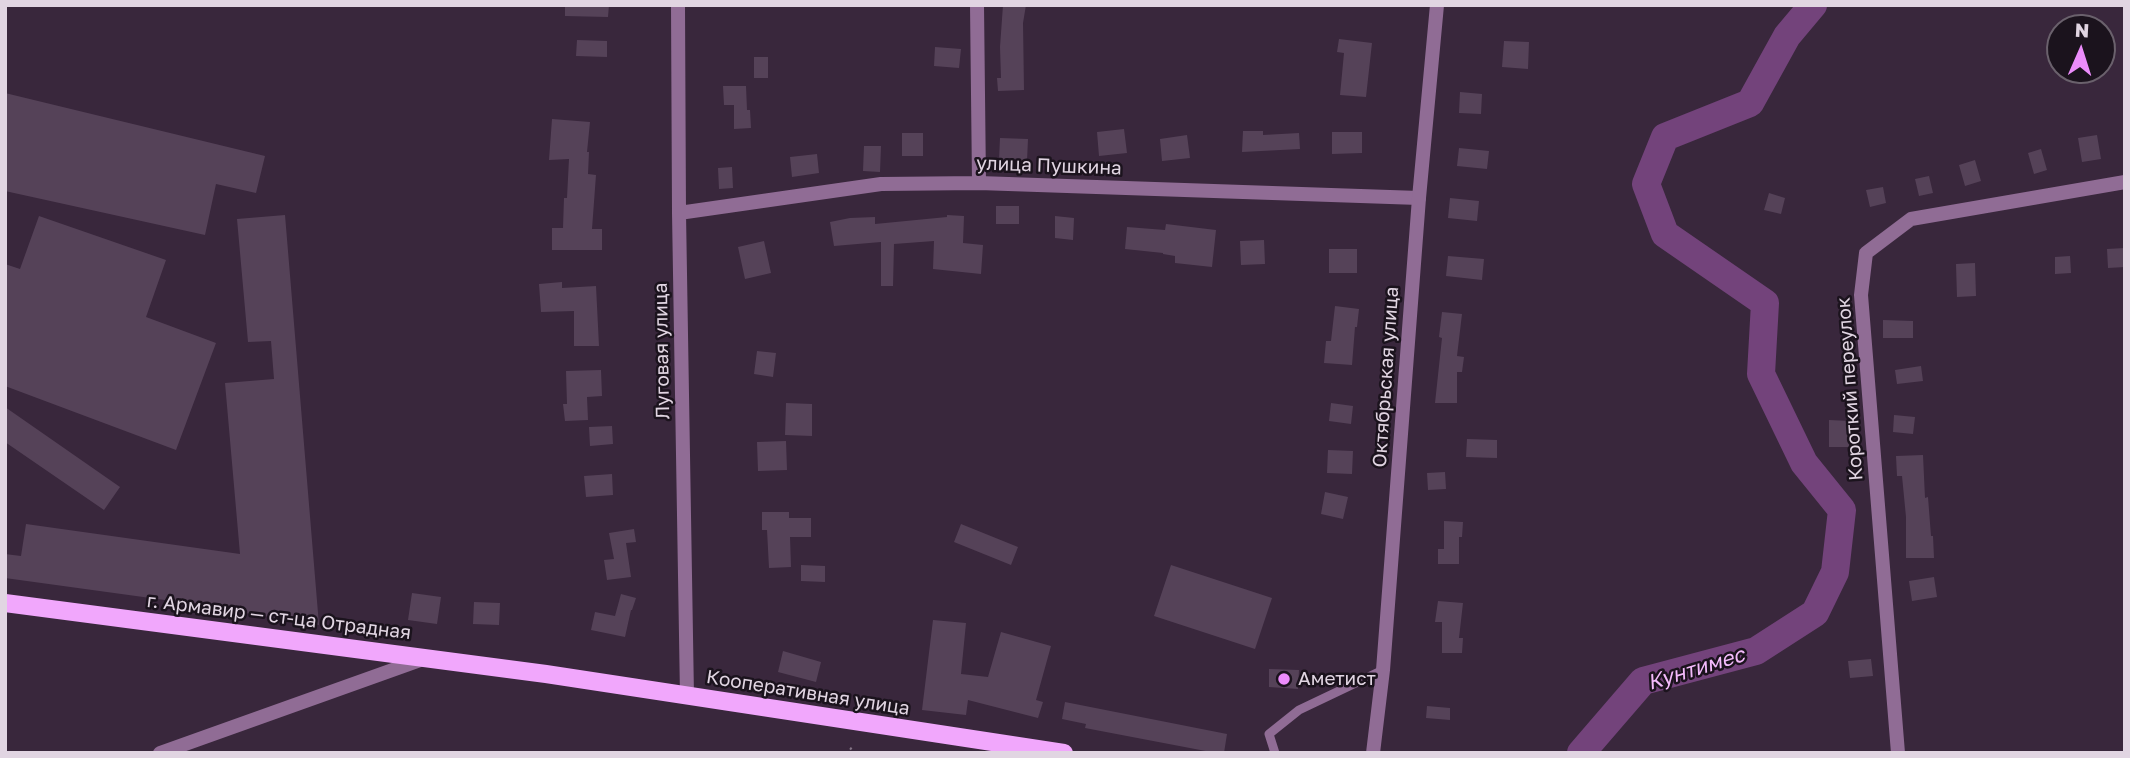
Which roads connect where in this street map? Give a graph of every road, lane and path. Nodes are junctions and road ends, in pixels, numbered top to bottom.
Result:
1 (678, 5) edge
2 (977, 5) edge
3 (1437, 5) edge
4 (2125, 182) edge
5 (979, 183) junction
6 (1419, 198) junction
7 (679, 213) junction
8 (5, 603) edge
9 (427, 657) junction
10 (1382, 670) junction
11 (546, 674) joint
12 (687, 696) junction
13 (850, 748) dead end
14 (160, 753) edge
15 (857, 753) edge
16 (1064, 753) edge
17 (1275, 753) edge
18 (1374, 753) edge
19 (1898, 753) edge

1 - 7 street, Луговая улица
2 - 5 street
3 - 6 street, Октябрьская улица
4 - 19 street, Короткий переулок
5 - 6 street, улица Пушкина
5 - 7 street, улица Пушкина
6 - 10 street, Октябрьская улица
7 - 12 street, Луговая улица
8 - 9 main road, г. Армавир — ст-ца Отрадная
9 - 11 main road, г. Армавир — ст-ца Отрадная
9 - 14 street
10 - 17 lane
10 - 18 street, Октябрьская улица
11 - 12 main road, Кооперативная улица
12 - 16 main road, Кооперативная улица
13 - 15 path

